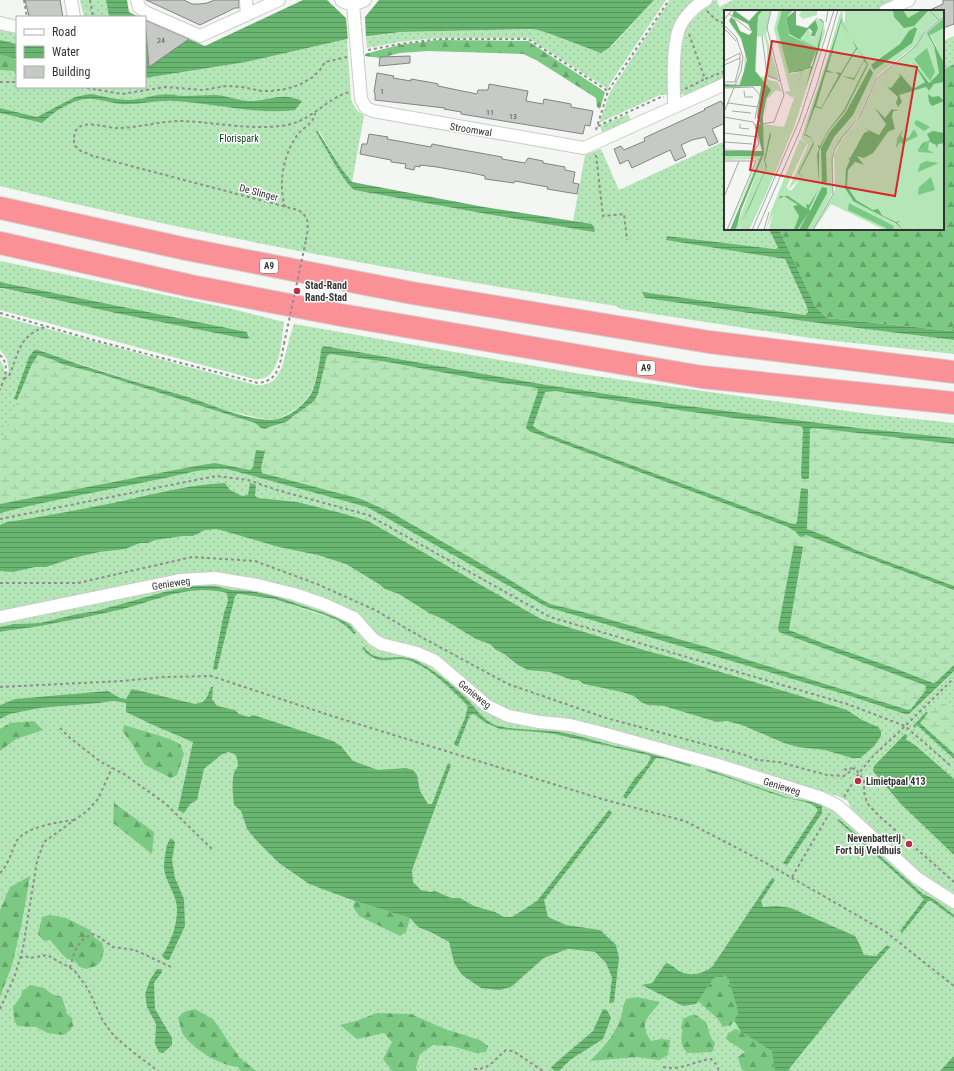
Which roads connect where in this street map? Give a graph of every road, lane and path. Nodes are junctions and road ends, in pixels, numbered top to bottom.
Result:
1 (24, 0) edge
2 (71, 0) edge
3 (90, 0) edge
4 (137, 0) edge
5 (246, 0) edge
6 (279, 0) edge
7 (340, 0) edge
8 (669, 0) edge
9 (909, 0) edge
10 (706, 5) edge
11 (357, 6) edge
12 (887, 10) edge
13 (247, 15) junction
14 (27, 16) edge
15 (74, 16) edge
16 (93, 16) edge
17 (684, 20) junction
18 (0, 23) edge
19 (724, 24) edge
20 (16, 27) edge
21 (357, 51) junction
22 (724, 71) edge
23 (705, 79) junction
24 (0, 82) edge
25 (16, 82) edge
26 (724, 84) edge
27 (87, 88) edge
28 (360, 90) junction
29 (608, 91) junction
30 (674, 93) junction
31 (674, 107) junction
32 (315, 113) junction
33 (592, 144) junction
34 (285, 207) junction
35 (0, 208) edge
36 (627, 240) dead end
37 (0, 243) edge
38 (0, 314) edge
39 (46, 326) junction
40 (0, 355) edge
41 (954, 360) edge
42 (902, 366) junction
43 (954, 372) edge
44 (4, 379) junction
45 (0, 390) edge
46 (954, 403) edge
47 (0, 520) edge
48 (0, 617) edge
49 (954, 678) edge
50 (0, 687) edge
51 (905, 726) junction
52 (60, 728) dead end
53 (952, 767) dead end
54 (112, 768) junction
55 (854, 768) dead end
56 (844, 770) dead end
57 (860, 773) junction
58 (836, 805) junction
59 (74, 820) junction
60 (213, 850) dead end
61 (0, 873) edge
62 (792, 878) junction
63 (954, 882) edge
64 (954, 902) edge
65 (20, 958) junction
66 (171, 967) dead end
67 (70, 968) junction
68 (954, 986) edge
69 (0, 1008) edge
70 (663, 1067) dead end
71 (474, 1069) dead end
72 (158, 1071) edge
73 (543, 1071) edge
74 (719, 1071) edge

1 - 14 path
2 - 15 street
3 - 16 path
4 - 13 street
5 - 13 street
6 - 13 street
7 - 11 street
8 - 29 path
9 - 12 street
10 - 17 street
10 - 19 path
11 - 21 street, Stroomwal
17 - 23 path
17 - 30 street
18 - 20 street
21 - 27 path
21 - 28 street, Stroomwal
21 - 29 path
22 - 23 path
23 - 30 path
24 - 25 path
26 - 31 street, Stroomwal
28 - 32 path, De Slinger
28 - 33 street, Stroomwal
29 - 30 path
30 - 31 street
31 - 33 street, Stroomwal
32 - 34 path
32 - 34 path, De Slinger
33 - 36 path
34 - 39 path, De Slinger, bridge
35 - 42 highway, A9
37 - 46 highway, A9
38 - 39 path, De Slinger
39 - 44 path
40 - 44 path
41 - 42 highway, A9
42 - 43 highway, A9
44 - 45 path
47 - 51 path
48 - 58 street, Genieweg
49 - 51 path
50 - 62 path
51 - 53 path
51 - 57 path
52 - 54 path
54 - 59 path
54 - 60 path
55 - 56 path
57 - 58 path
57 - 63 path
58 - 62 path
58 - 64 street, Genieweg
59 - 61 path
59 - 65 path
62 - 68 path
65 - 67 path
65 - 69 path
66 - 67 path
67 - 72 path
70 - 74 path
71 - 73 path

